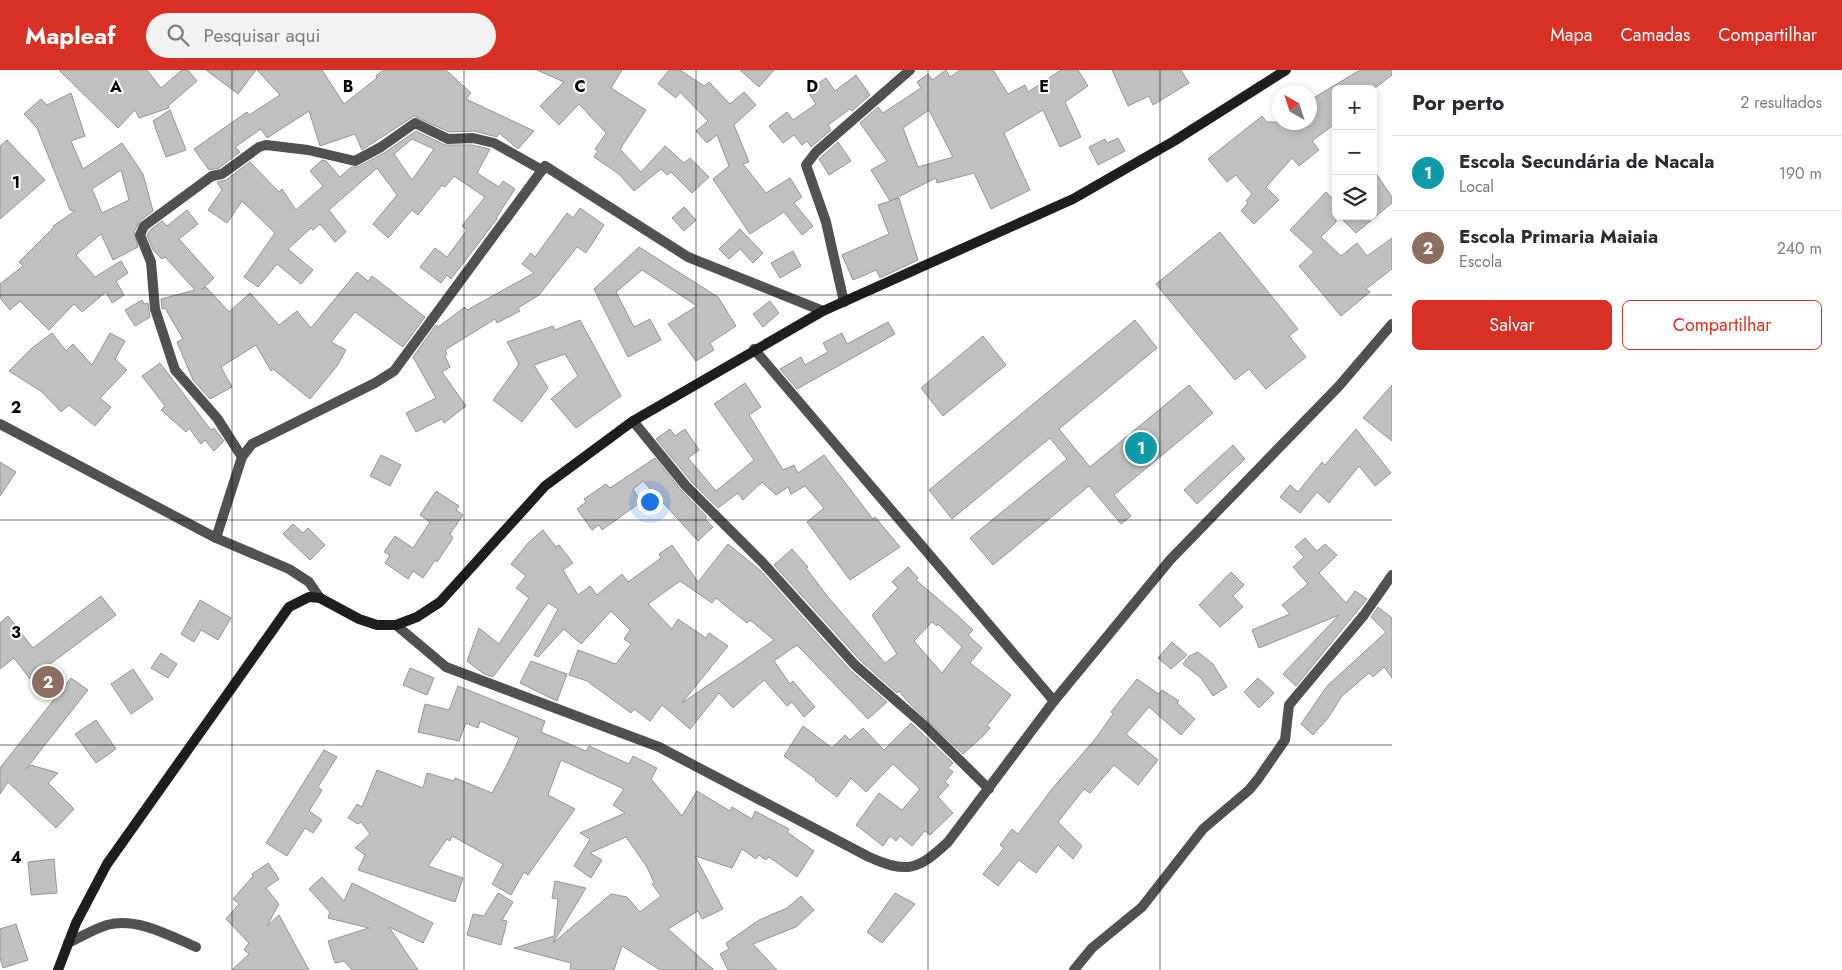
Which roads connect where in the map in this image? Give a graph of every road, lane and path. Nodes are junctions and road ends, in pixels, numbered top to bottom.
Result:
1 (910, 70) edge
2 (1286, 70) edge
3 (542, 170) junction
4 (844, 302) junction
5 (823, 312) junction
6 (1392, 324) edge
7 (754, 349) junction
8 (633, 421) junction
9 (0, 424) edge
10 (242, 457) junction
11 (216, 538) junction
12 (1392, 575) edge
13 (320, 598) junction
14 (396, 626) junction
15 (1054, 701) junction
16 (989, 789) junction
17 (68, 943) junction
18 (196, 947) dead end
19 (58, 970) edge
20 (1074, 970) edge

1 - 4 street
2 - 4 street
3 - 5 street
3 - 10 street
3 - 10 street
4 - 5 street
5 - 7 street
6 - 15 street
7 - 8 street
7 - 15 street
8 - 14 street
8 - 16 street
9 - 11 street
10 - 11 street
11 - 13 street
12 - 20 street
13 - 14 street
13 - 17 street
14 - 16 street
15 - 16 street
17 - 18 street
17 - 19 street

